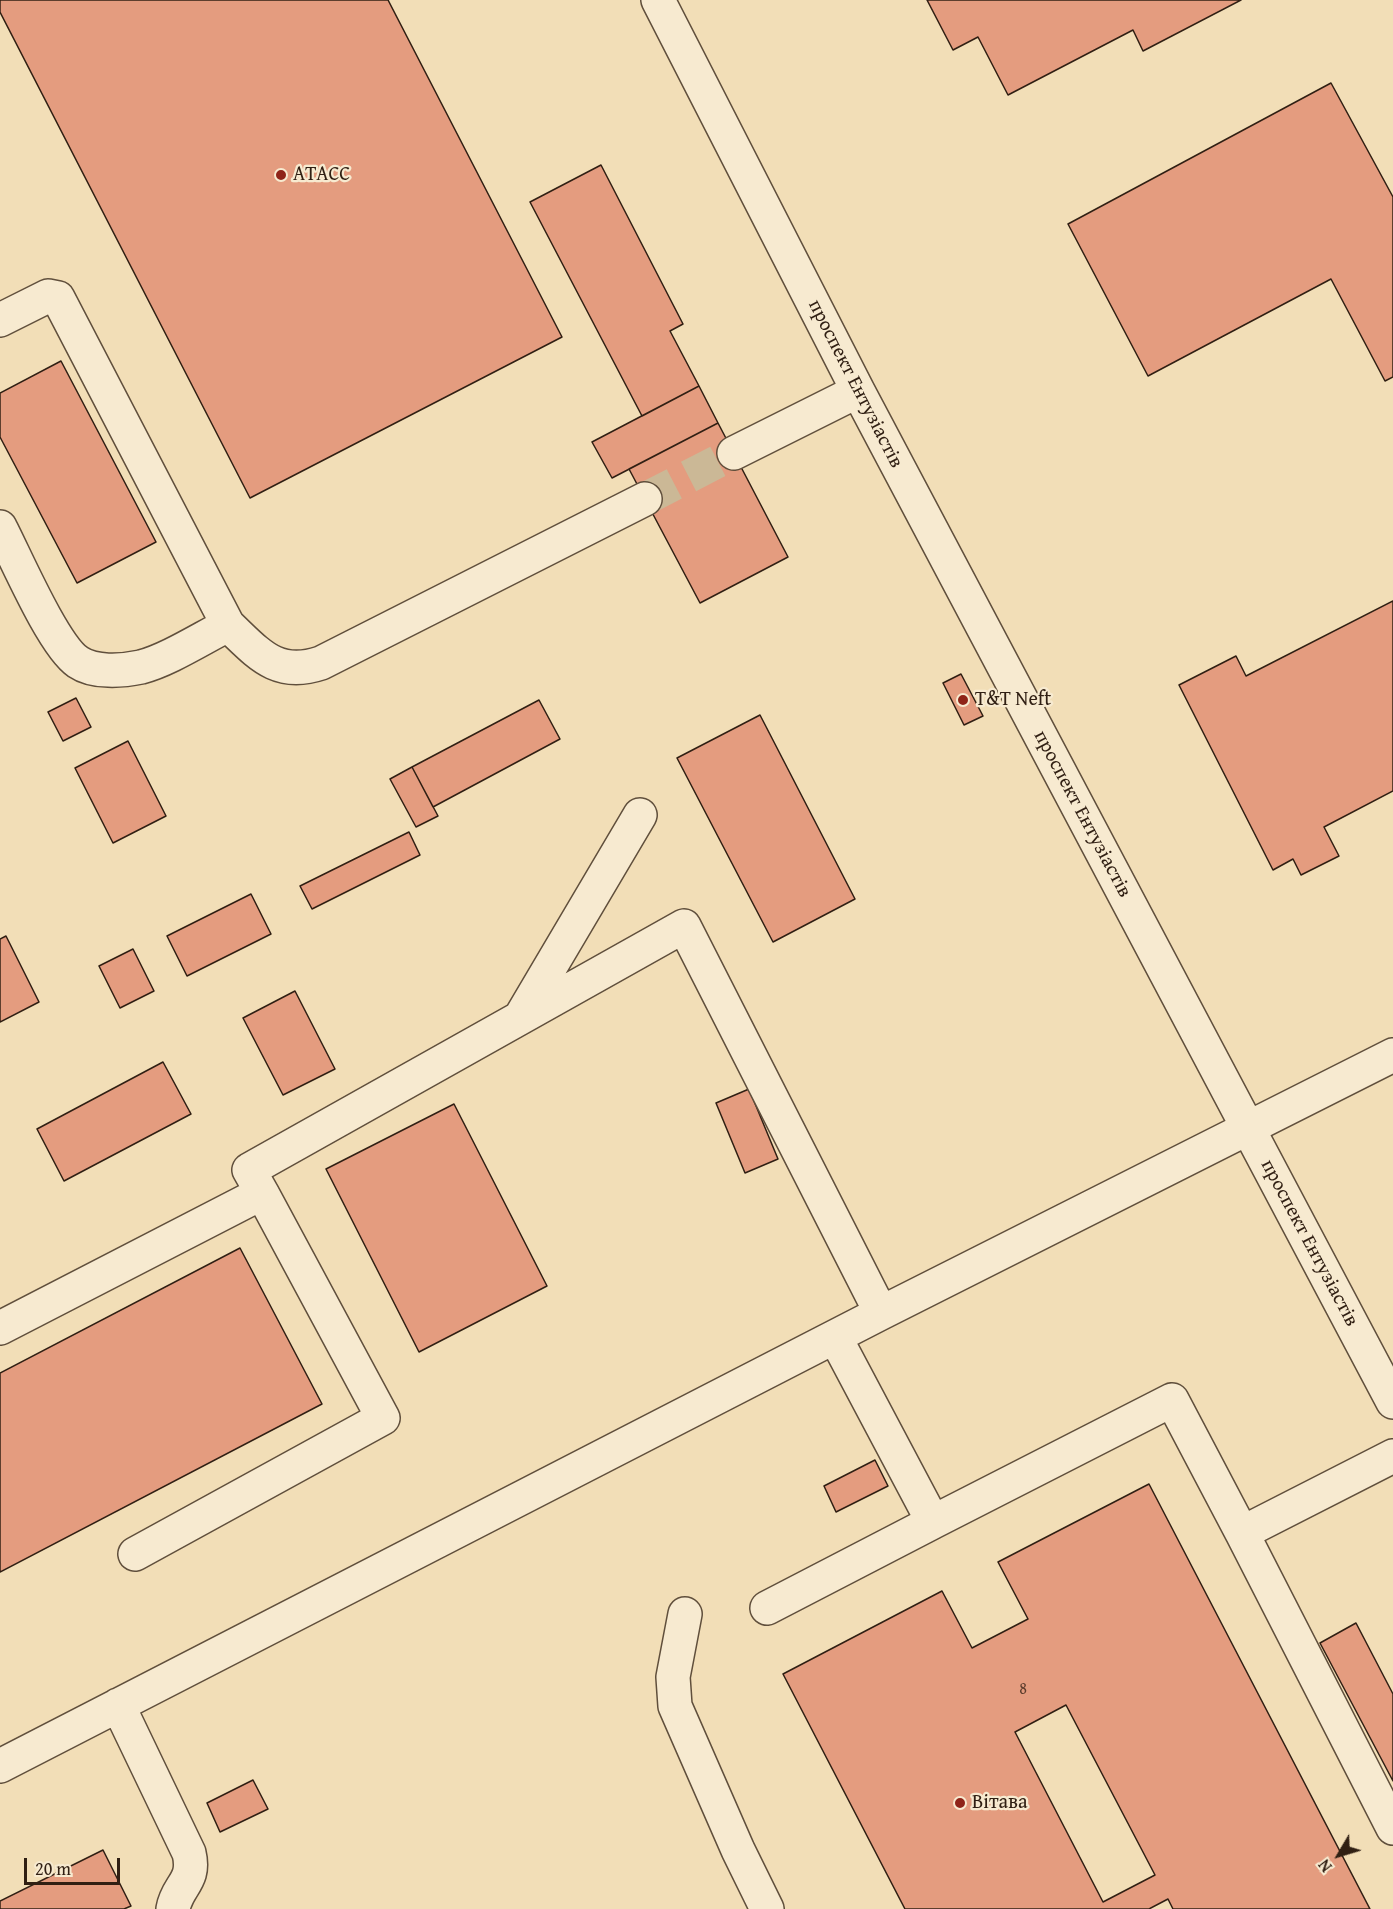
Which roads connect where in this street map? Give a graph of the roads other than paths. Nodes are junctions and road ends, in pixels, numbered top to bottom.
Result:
1 (658, 0) edge
2 (0, 320) edge
3 (858, 391) junction
4 (734, 453) tunnel mouth
5 (645, 499) tunnel mouth
6 (0, 527) edge
7 (228, 626) junction
8 (640, 815) dead end
9 (520, 1019) junction
10 (1393, 1055) edge
11 (1249, 1129) junction
12 (262, 1193) junction
13 (881, 1313) junction
14 (0, 1328) edge
15 (835, 1338) junction
16 (1393, 1402) edge
17 (1393, 1456) edge
18 (933, 1522) junction
19 (1242, 1533) junction
20 (135, 1554) dead end
21 (767, 1608) dead end
22 (685, 1614) dead end
23 (118, 1705) junction
24 (0, 1766) edge
25 (1393, 1828) edge
26 (173, 1909) edge
27 (767, 1909) edge

1 - 3 street, проспект Ентузіастів
2 - 7 street
3 - 4 street
3 - 11 street, проспект Ентузіастів
5 - 7 street
6 - 7 street
8 - 9 street
9 - 12 street
9 - 13 street
10 - 11 street
11 - 13 street
11 - 16 street, проспект Ентузіастів
12 - 14 street
12 - 20 street
13 - 15 street
15 - 18 street
15 - 23 street
17 - 19 street
18 - 19 street
18 - 21 street
19 - 25 street
22 - 27 street
23 - 24 street
23 - 26 street

